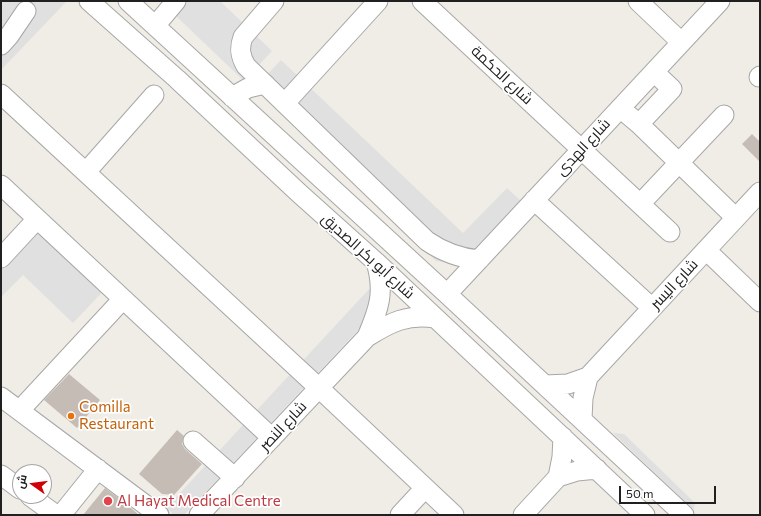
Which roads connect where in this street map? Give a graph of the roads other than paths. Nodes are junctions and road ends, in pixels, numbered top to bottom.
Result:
1 (89, 1) edge
2 (128, 1) edge
3 (176, 1) edge
4 (274, 1) edge
5 (378, 1) edge
6 (422, 1) edge
7 (638, 1) edge
8 (720, 1) edge
9 (26, 11) dead end
10 (155, 26) junction
11 (681, 42) junction
12 (1, 45) edge
13 (654, 72) junction
14 (265, 84) junction
15 (1, 94) edge
16 (154, 95) dead end
17 (232, 97) junction
18 (285, 103) junction
19 (620, 108) junction
20 (724, 115) dead end
21 (639, 124) junction
22 (581, 149) junction
23 (679, 164) junction
24 (86, 172) junction
25 (366, 182) junction
26 (1, 185) edge
27 (760, 192) edge
28 (534, 200) junction
29 (640, 204) junction
30 (362, 216) junction
31 (736, 218) junction
32 (37, 219) junction
33 (670, 232) dead end
34 (706, 250) junction
35 (1, 258) edge
36 (479, 260) junction
37 (376, 262) junction
38 (447, 294) junction
39 (123, 299) junction
40 (760, 302) edge
41 (652, 308) junction
42 (435, 318) junction
43 (367, 336) junction
44 (588, 377) junction
45 (545, 385) junction
46 (319, 388) junction
47 (1, 397) edge
48 (20, 410) junction
49 (582, 420) junction
50 (563, 437) junction
51 (272, 438) junction
52 (193, 441) dead end
53 (98, 469) junction
54 (597, 469) junction
55 (1, 475) edge
56 (558, 477) junction
57 (235, 478) junction
58 (12, 483) edge
59 (425, 488) junction
60 (41, 504) edge
61 (56, 515) edge
62 (61, 515) edge
63 (159, 515) edge
64 (199, 515) edge
65 (400, 515) edge
66 (454, 515) edge
67 (523, 515) edge
68 (645, 515) edge
69 (684, 515) edge

1 - 37 street, شارع أبو بكر الصديق
2 - 10 street, شارع أبو بكر الصديق
3 - 10 street
4 - 14 street
5 - 18 street
6 - 22 street, شارع الحكمة
7 - 11 street
8 - 11 street, شارع الهدى
9 - 12 street
10 - 17 street, شارع أبو بكر الصديق
11 - 13 street, شارع الهدى
13 - 19 street, شارع الهدى
13 - 21 street
14 - 17 street
14 - 18 street
15 - 24 street
16 - 24 street
17 - 30 street, شارع أبو بكر الصديق
18 - 25 street
19 - 21 street
19 - 22 street, شارع الهدى
20 - 23 street
21 - 23 street
22 - 28 street, شارع الهدى
22 - 29 street, شارع الحكمة
23 - 29 street
23 - 31 street
24 - 46 street
25 - 30 street
25 - 36 street
26 - 32 street
27 - 31 street, شارع اليسر
28 - 36 street, شارع الهدى
28 - 41 street
29 - 33 street, شارع الحكمة
30 - 38 street, شارع أبو بكر الصديق
31 - 34 street, شارع اليسر
32 - 35 street
32 - 39 street
34 - 40 street
34 - 41 street, شارع اليسر
36 - 38 street, شارع الهدى
37 - 42 street, شارع أبو بكر الصديق
37 - 43 street, شارع النصر
38 - 45 street, شارع أبو بكر الصديق
39 - 48 street
39 - 51 street
41 - 44 street, شارع اليسر
42 - 43 street, شارع النصر
42 - 50 street, شارع أبو بكر الصديق
43 - 46 street, شارع النصر
44 - 45 street, شارع اليسر
44 - 49 street, شارع اليسر
45 - 49 street, شارع أبو بكر الصديق
46 - 51 street, شارع النصر
46 - 59 street
47 - 48 street
48 - 53 street
49 - 69 street, شارع أبو بكر الصديق
50 - 54 street, شارع أبو بكر الصديق
50 - 56 street
51 - 57 street, شارع النصر
52 - 57 street
53 - 62 street
53 - 63 street
54 - 56 street
54 - 68 street, شارع أبو بكر الصديق
55 - 58 street
56 - 67 street
57 - 64 street, شارع النصر
59 - 65 street
59 - 66 street
60 - 61 street

